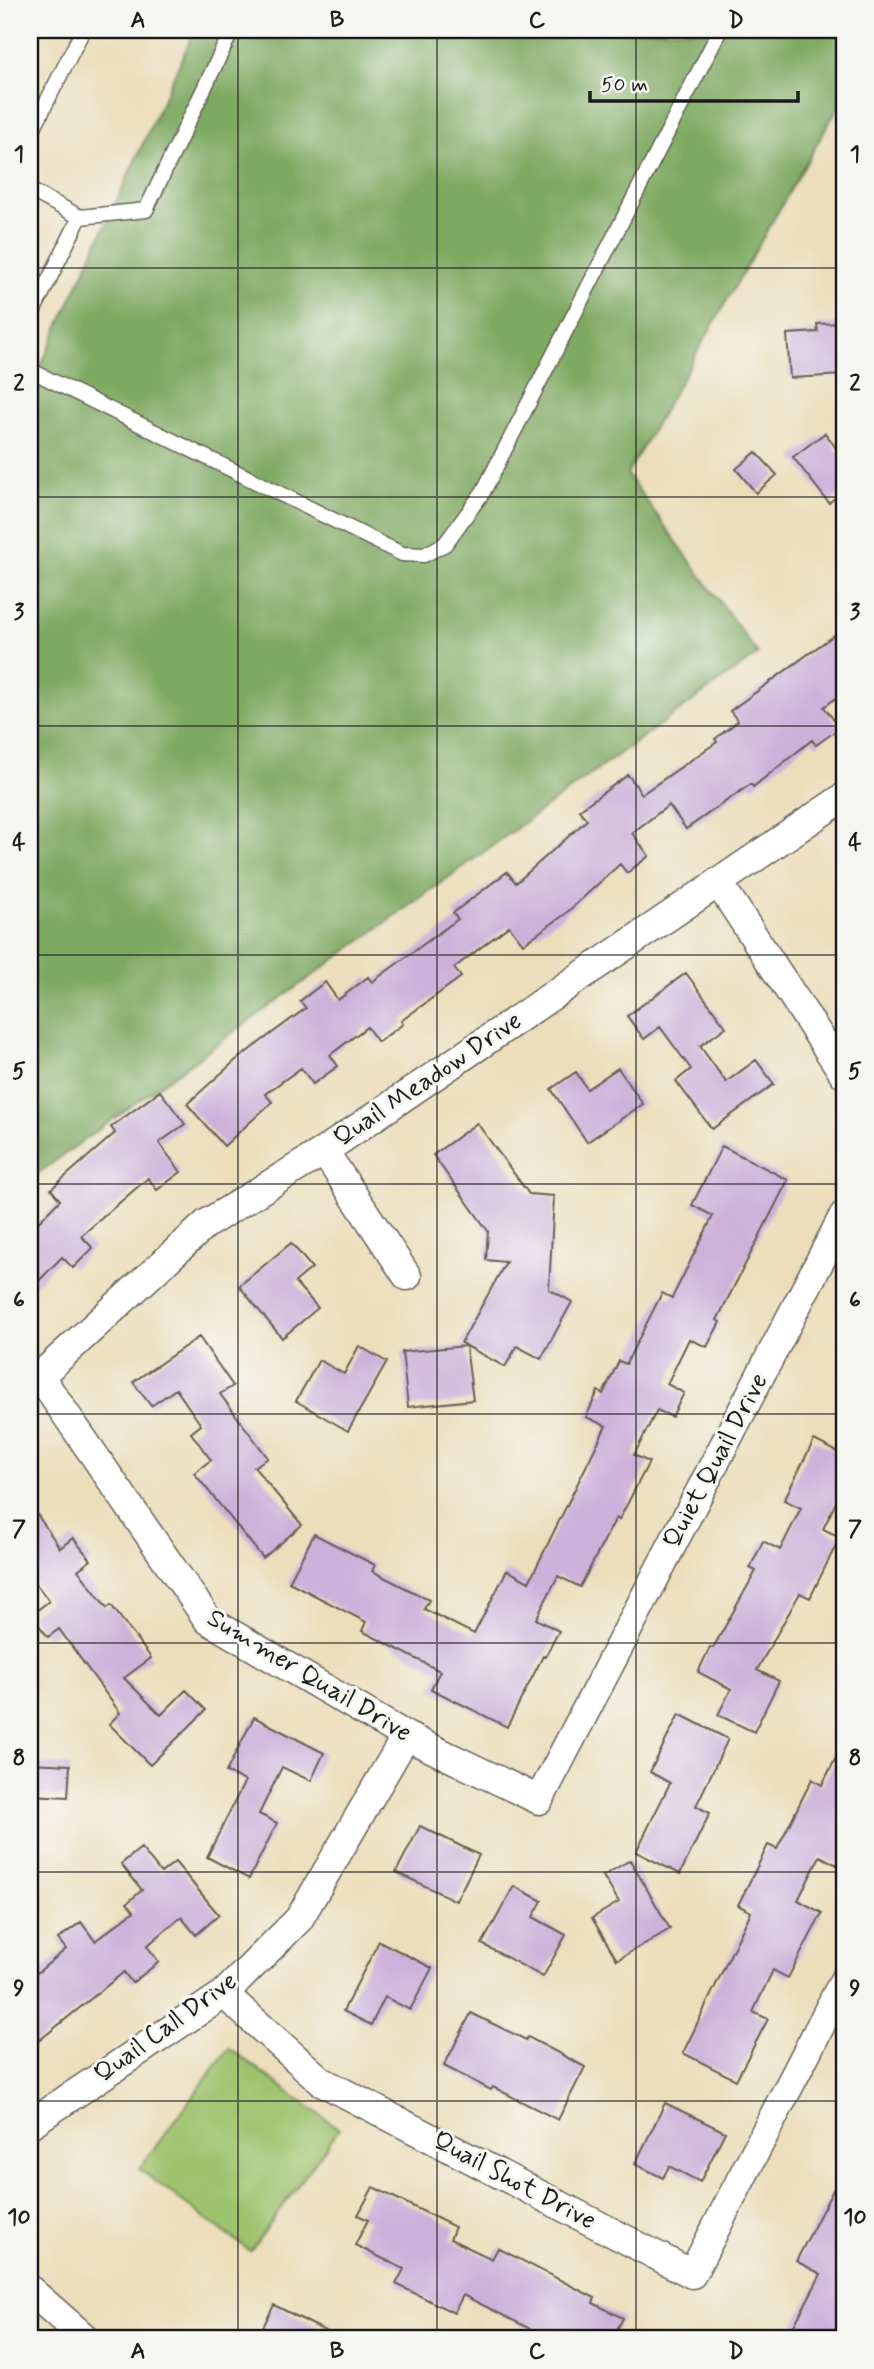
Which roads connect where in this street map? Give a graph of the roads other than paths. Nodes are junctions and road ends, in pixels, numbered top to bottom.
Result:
1 (83, 30) edge
2 (232, 30) edge
3 (720, 30) edge
4 (30, 135) edge
5 (30, 191) edge
6 (80, 217) junction
7 (30, 318) edge
8 (30, 370) edge
9 (844, 797) edge
10 (718, 881) junction
11 (844, 1074) edge
12 (324, 1151) junction
13 (844, 1215) edge
14 (407, 1276) dead end
15 (35, 1381) edge
16 (588, 1706) joint
17 (406, 1736) junction
18 (844, 1980) edge
19 (224, 1994) junction
20 (30, 2123) edge
21 (30, 2290) edge
22 (86, 2339) edge

1 - 4 lane
2 - 6 lane
3 - 8 lane
5 - 6 lane
6 - 7 lane
9 - 10 street, Quail Meadow Drive
10 - 11 street
10 - 12 street, Quail Meadow Drive
12 - 14 street
12 - 15 street, Quail Meadow Drive
13 - 16 street, Quiet Quail Drive
15 - 17 street, Summer Quail Drive
16 - 17 street, Summer Quail Drive
17 - 19 street, Quail Call Drive
18 - 19 street, Quail Shot Drive
19 - 20 street, Quail Call Drive
21 - 22 street

